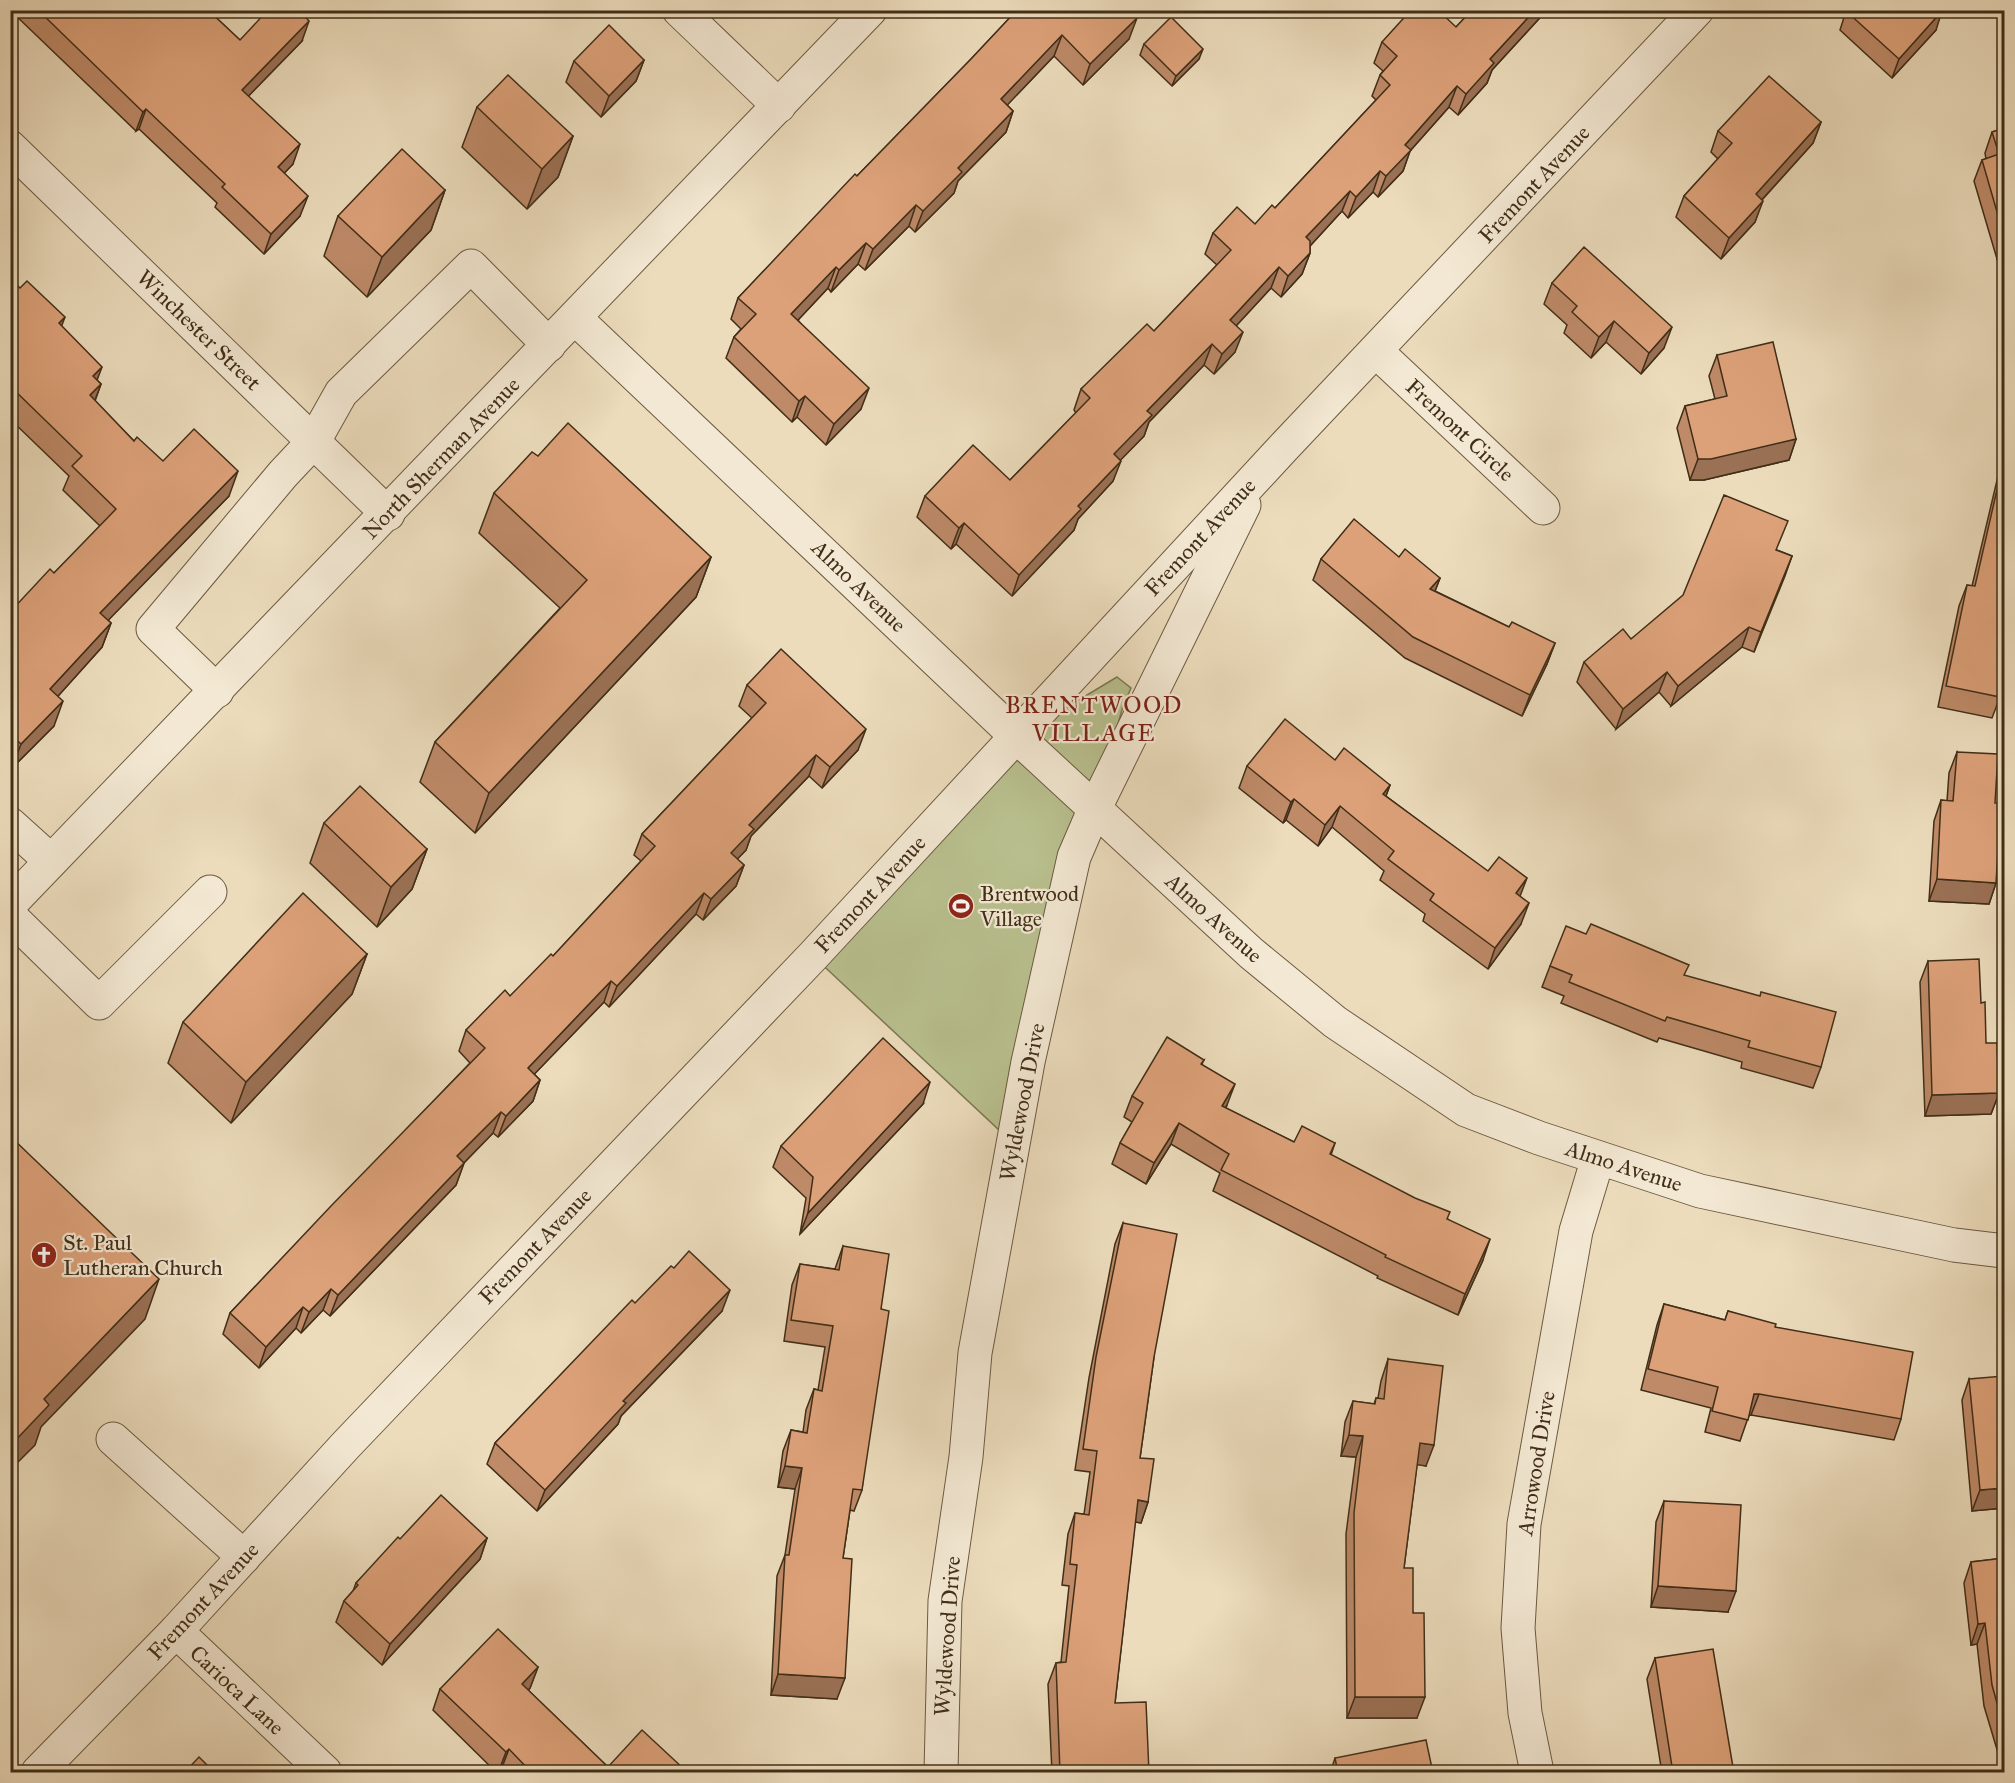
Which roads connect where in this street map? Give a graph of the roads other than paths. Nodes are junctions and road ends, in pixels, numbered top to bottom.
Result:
1 (679, 10) edge
2 (870, 10) edge
3 (1697, 10) edge
4 (779, 106) junction
5 (10, 147) edge
6 (575, 318) junction
7 (549, 345) junction
8 (1377, 352) junction
9 (314, 441) junction
10 (1260, 473) junction
11 (1543, 508) dead end
12 (388, 514) junction
13 (217, 691) junction
14 (1017, 736) junction
15 (1095, 808) junction
16 (10, 824) edge
17 (51, 861) junction
18 (210, 892) dead end
19 (10, 904) edge
20 (10, 916) edge
21 (1598, 1158) junction
22 (2004, 1251) edge
23 (113, 1439) dead end
24 (244, 1557) junction
25 (176, 1631) junction
26 (38, 1773) edge
27 (325, 1773) edge
28 (941, 1773) edge
29 (1537, 1773) edge

1 - 4 street
2 - 4 street, North Sherman Avenue
3 - 8 street, Fremont Avenue
4 - 6 street, North Sherman Avenue
5 - 9 street, Winchester Street
6 - 7 street, North Sherman Avenue
6 - 14 street, Almo Avenue
7 - 9 street
7 - 12 street, North Sherman Avenue
8 - 10 street, Fremont Avenue
8 - 11 street, Fremont Circle
9 - 12 street, Winchester Street
9 - 13 street
10 - 14 street, Fremont Avenue
10 - 15 street, Wyldewood Drive
12 - 13 street, North Sherman Avenue
13 - 17 street, North Sherman Avenue
14 - 15 street, Almo Avenue
14 - 24 street, Fremont Avenue
15 - 21 street, Almo Avenue
15 - 28 street, Wyldewood Drive
16 - 17 street
17 - 19 street, North Sherman Avenue
18 - 20 street
21 - 22 street, Almo Avenue
21 - 29 street, Arrowood Drive
23 - 24 street
24 - 25 street, Fremont Avenue
25 - 26 street, Fremont Avenue
25 - 27 street, Carioca Lane

